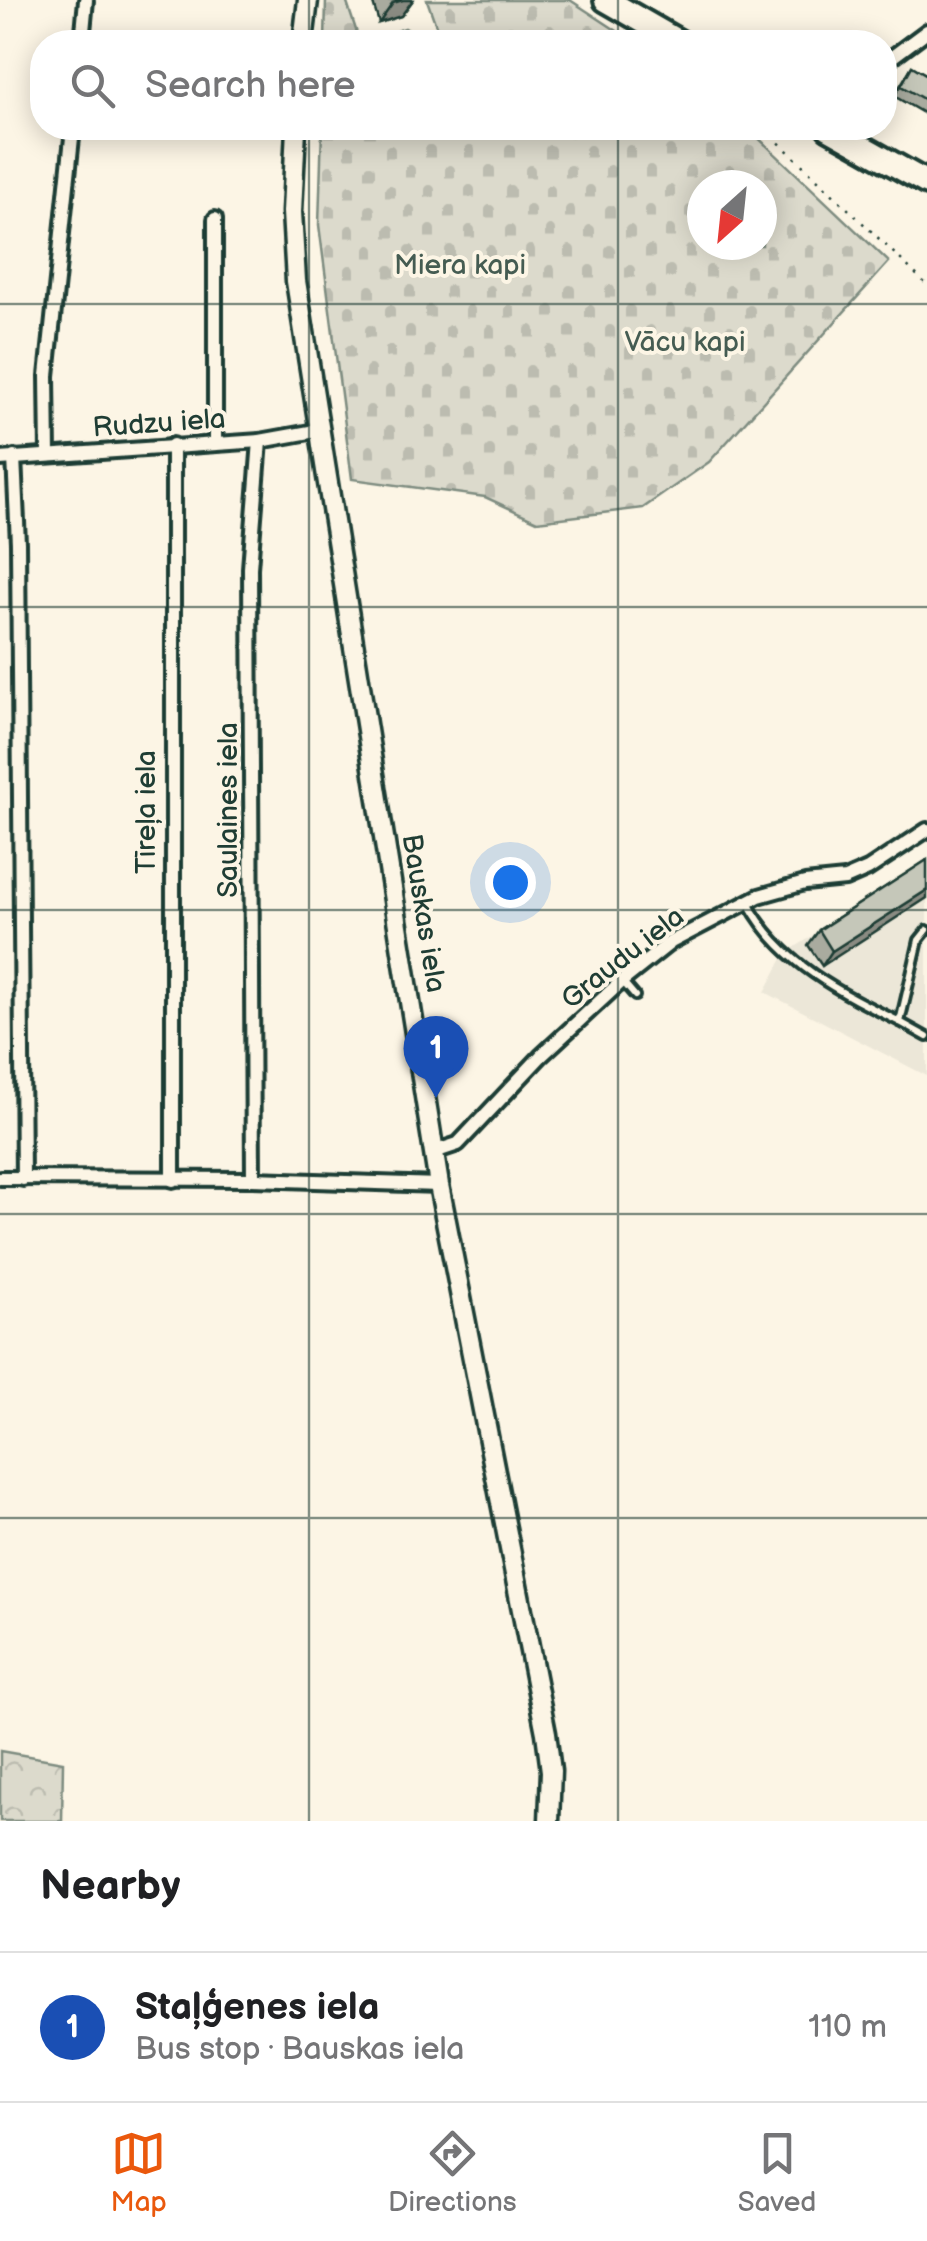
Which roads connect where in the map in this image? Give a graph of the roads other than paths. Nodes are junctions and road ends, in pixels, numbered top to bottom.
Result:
1 (86, 0) edge
2 (308, 0) edge
3 (606, 0) edge
4 (83, 30) edge
5 (304, 30) edge
6 (658, 30) edge
7 (927, 31) edge
8 (897, 53) edge
9 (72, 140) edge
10 (295, 140) edge
11 (850, 140) edge
12 (927, 183) edge
13 (215, 218) dead end
14 (321, 430) junction
15 (260, 441) junction
16 (215, 444) junction
17 (172, 445) junction
18 (48, 455) junction
19 (7, 458) edge
20 (927, 830) edge
21 (747, 902) junction
22 (927, 930) edge
23 (622, 981) junction
24 (635, 996) dead end
25 (900, 1022) junction
26 (927, 1037) edge
27 (434, 1152) junction
28 (0, 1178) edge
29 (23, 1178) junction
30 (173, 1180) junction
31 (253, 1180) junction
32 (439, 1185) junction
33 (549, 1821) edge

1 - 4 street
2 - 5 street
3 - 6 highway
7 - 8 street
9 - 18 street
10 - 14 street, Bauskas iela
11 - 12 highway
13 - 16 street
14 - 15 street, Rudzu iela
14 - 27 street, Bauskas iela
15 - 16 street, Rudzu iela
15 - 31 street, Saulaines iela
16 - 17 street, Rudzu iela
17 - 18 street, Rudzu iela
17 - 30 street, Tīreļa iela
18 - 19 street, Rudzu iela
19 - 29 street
20 - 21 street, Graudu iela
21 - 23 street, Graudu iela
21 - 25 lane
22 - 25 lane
23 - 24 lane
23 - 27 street, Graudu iela
25 - 26 lane
27 - 32 street, Bauskas iela
28 - 29 street
29 - 30 street
30 - 31 street
31 - 32 street
32 - 33 street, Bauskas iela

